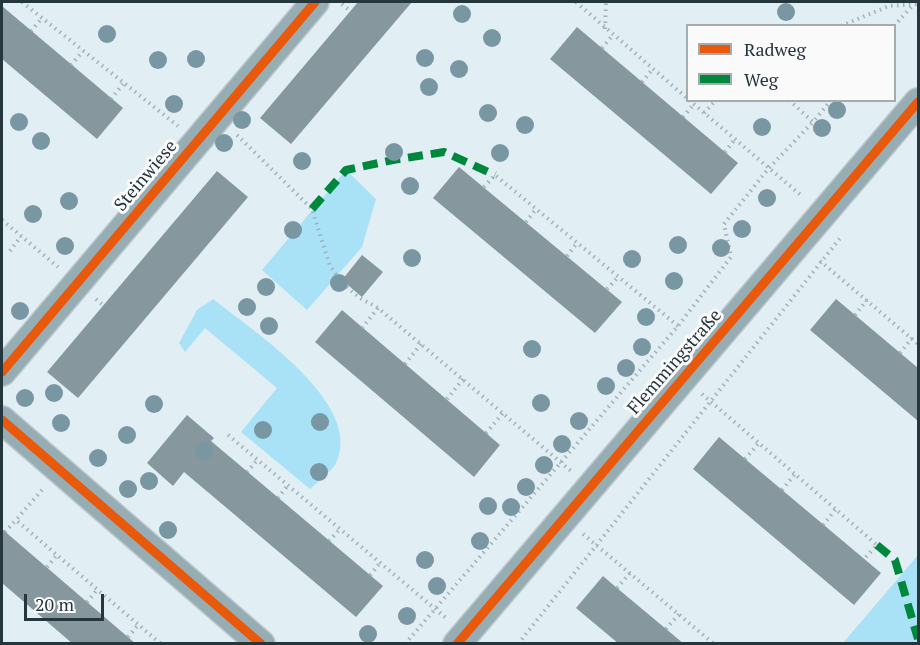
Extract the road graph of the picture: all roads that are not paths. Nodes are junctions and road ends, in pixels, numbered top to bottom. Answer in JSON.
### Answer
{"nodes":[{"id":1,"x":315,"y":2,"type":"edge"},
{"id":2,"x":918,"y":102,"type":"edge"},
{"id":3,"x":2,"y":372,"type":"edge"},
{"id":4,"x":2,"y":420,"type":"edge"},
{"id":5,"x":461,"y":639,"type":"edge"},
{"id":6,"x":261,"y":644,"type":"edge"}],
"edges":[{"from":1,"to":3,"type":"street","name":"Steinwiese"},
{"from":2,"to":5,"type":"street","name":"Flemmingstraße"},
{"from":4,"to":6,"type":"street"}]}
